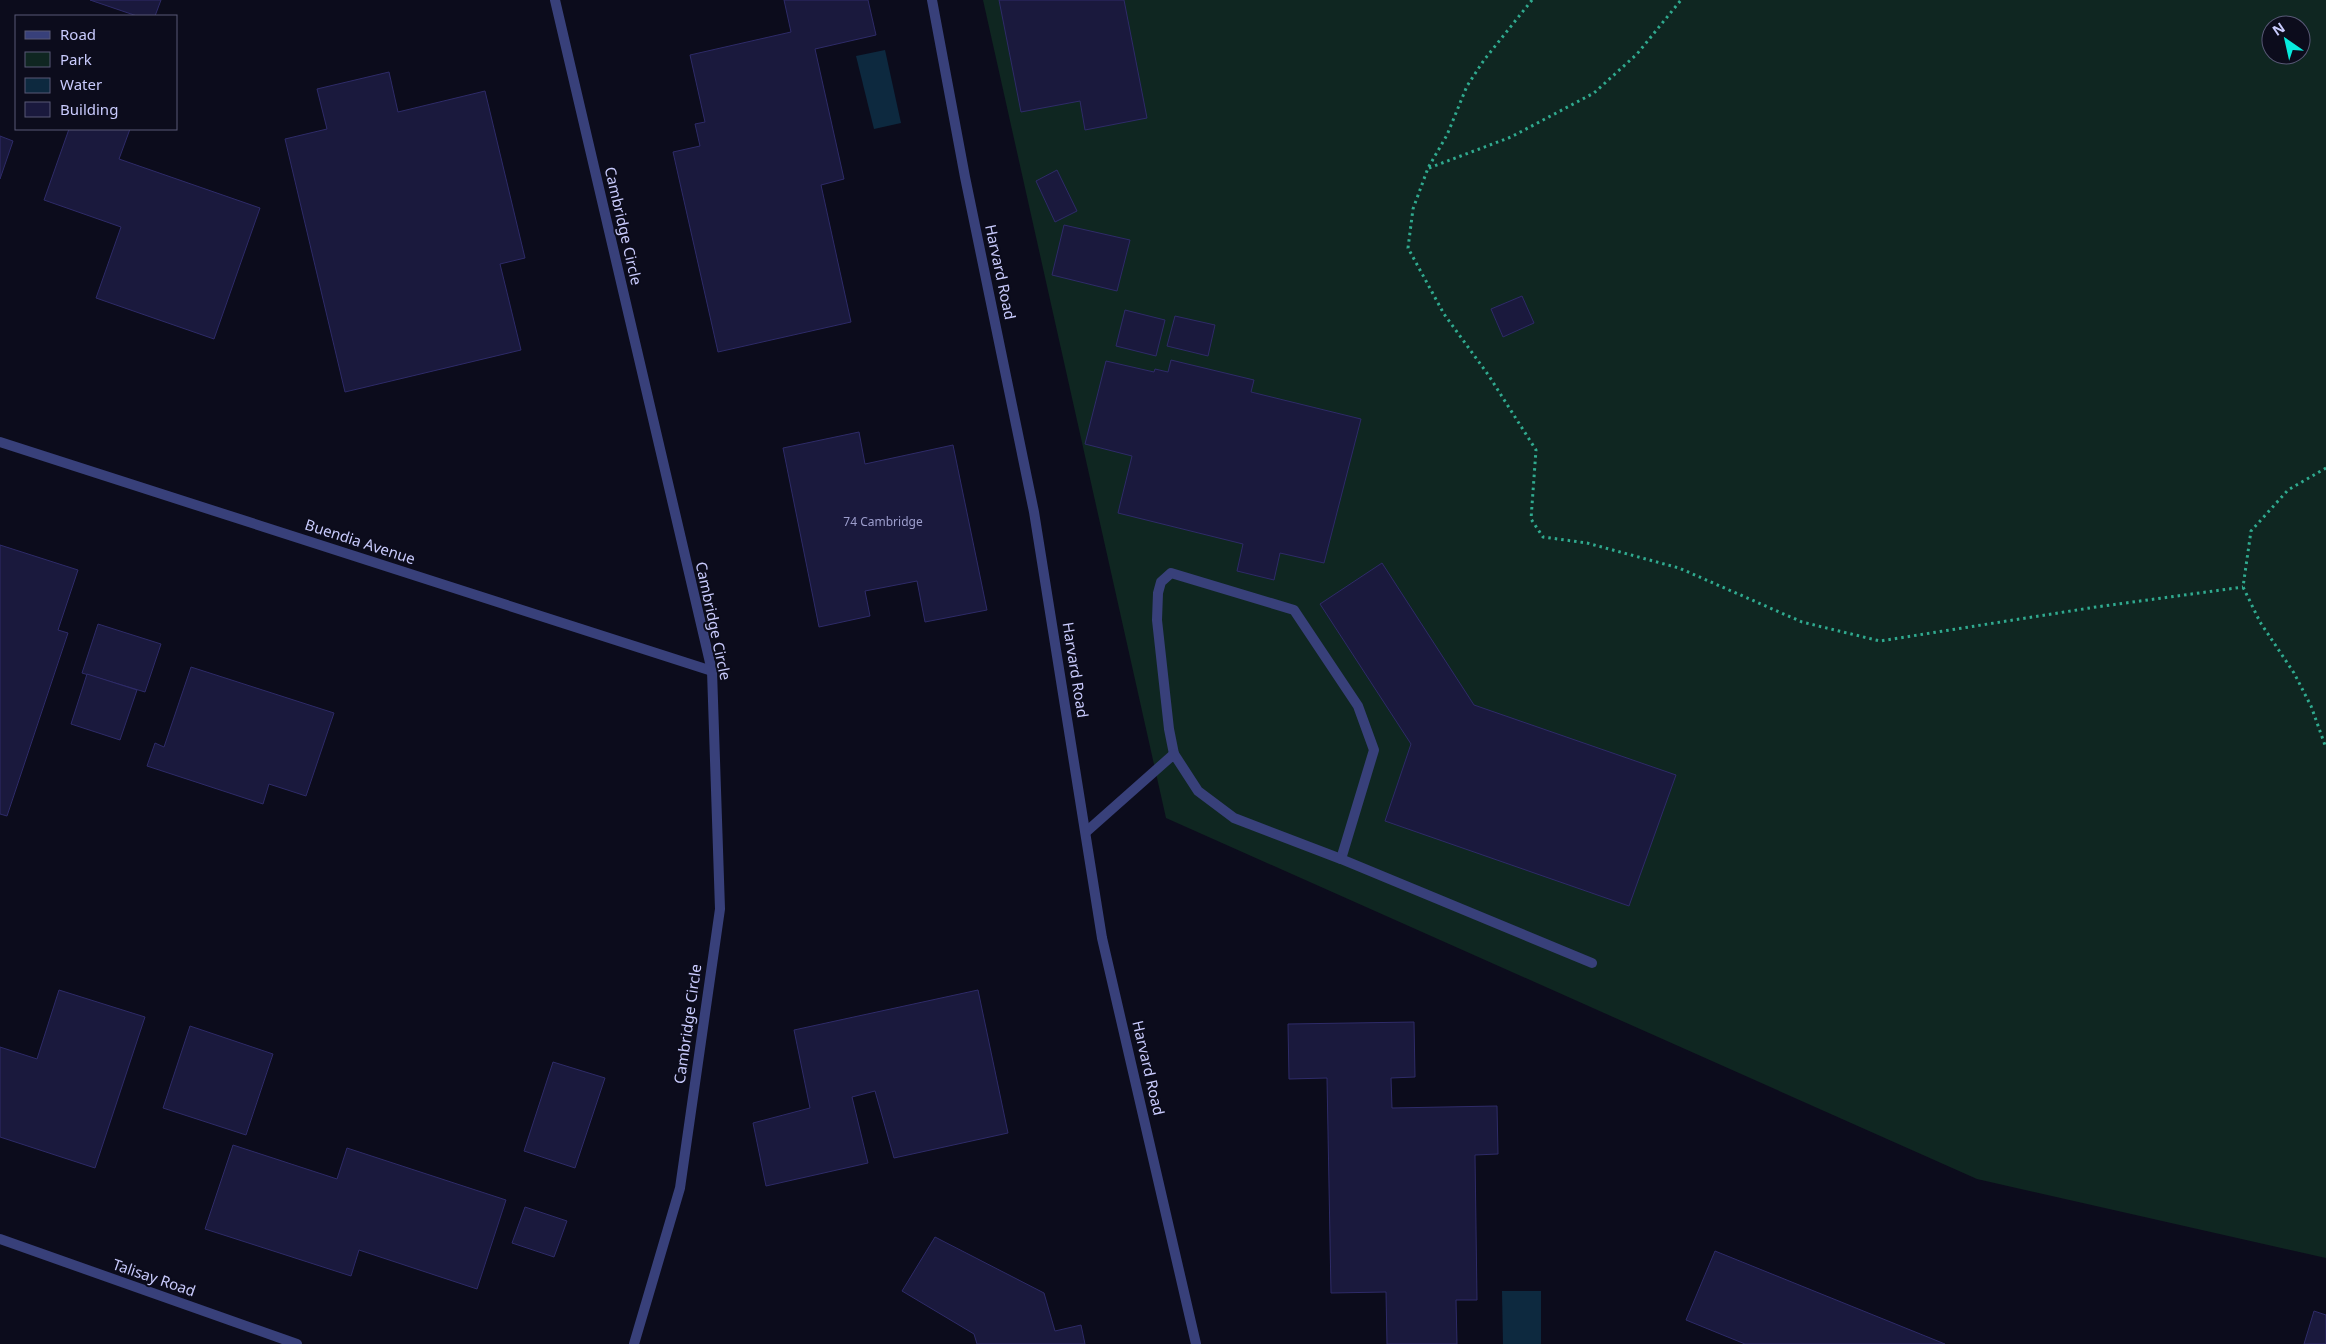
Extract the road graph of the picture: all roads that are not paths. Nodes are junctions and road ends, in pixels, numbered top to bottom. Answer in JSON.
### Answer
{"nodes":[{"id":1,"x":555,"y":0,"type":"edge"},
{"id":2,"x":932,"y":0,"type":"edge"},
{"id":3,"x":0,"y":442,"type":"edge"},
{"id":4,"x":712,"y":671,"type":"junction"},
{"id":5,"x":1174,"y":754,"type":"junction"},
{"id":6,"x":1086,"y":832,"type":"junction"},
{"id":7,"x":1341,"y":859,"type":"junction"},
{"id":8,"x":1592,"y":963,"type":"dead end"},
{"id":9,"x":0,"y":1239,"type":"edge"},
{"id":10,"x":297,"y":1344,"type":"edge"},
{"id":11,"x":634,"y":1344,"type":"edge"},
{"id":12,"x":1196,"y":1344,"type":"edge"}],
"edges":[{"from":1,"to":4,"type":"street","name":"Cambridge Circle"},
{"from":2,"to":6,"type":"street","name":"Harvard Road"},
{"from":3,"to":4,"type":"street","name":"Buendia Avenue"},
{"from":4,"to":11,"type":"street","name":"Cambridge Circle"},
{"from":5,"to":6,"type":"street"},
{"from":5,"to":7,"type":"street"},
{"from":5,"to":7,"type":"street"},
{"from":6,"to":12,"type":"street","name":"Harvard Road"},
{"from":7,"to":8,"type":"street"},
{"from":9,"to":10,"type":"street","name":"Talisay Road"}]}
